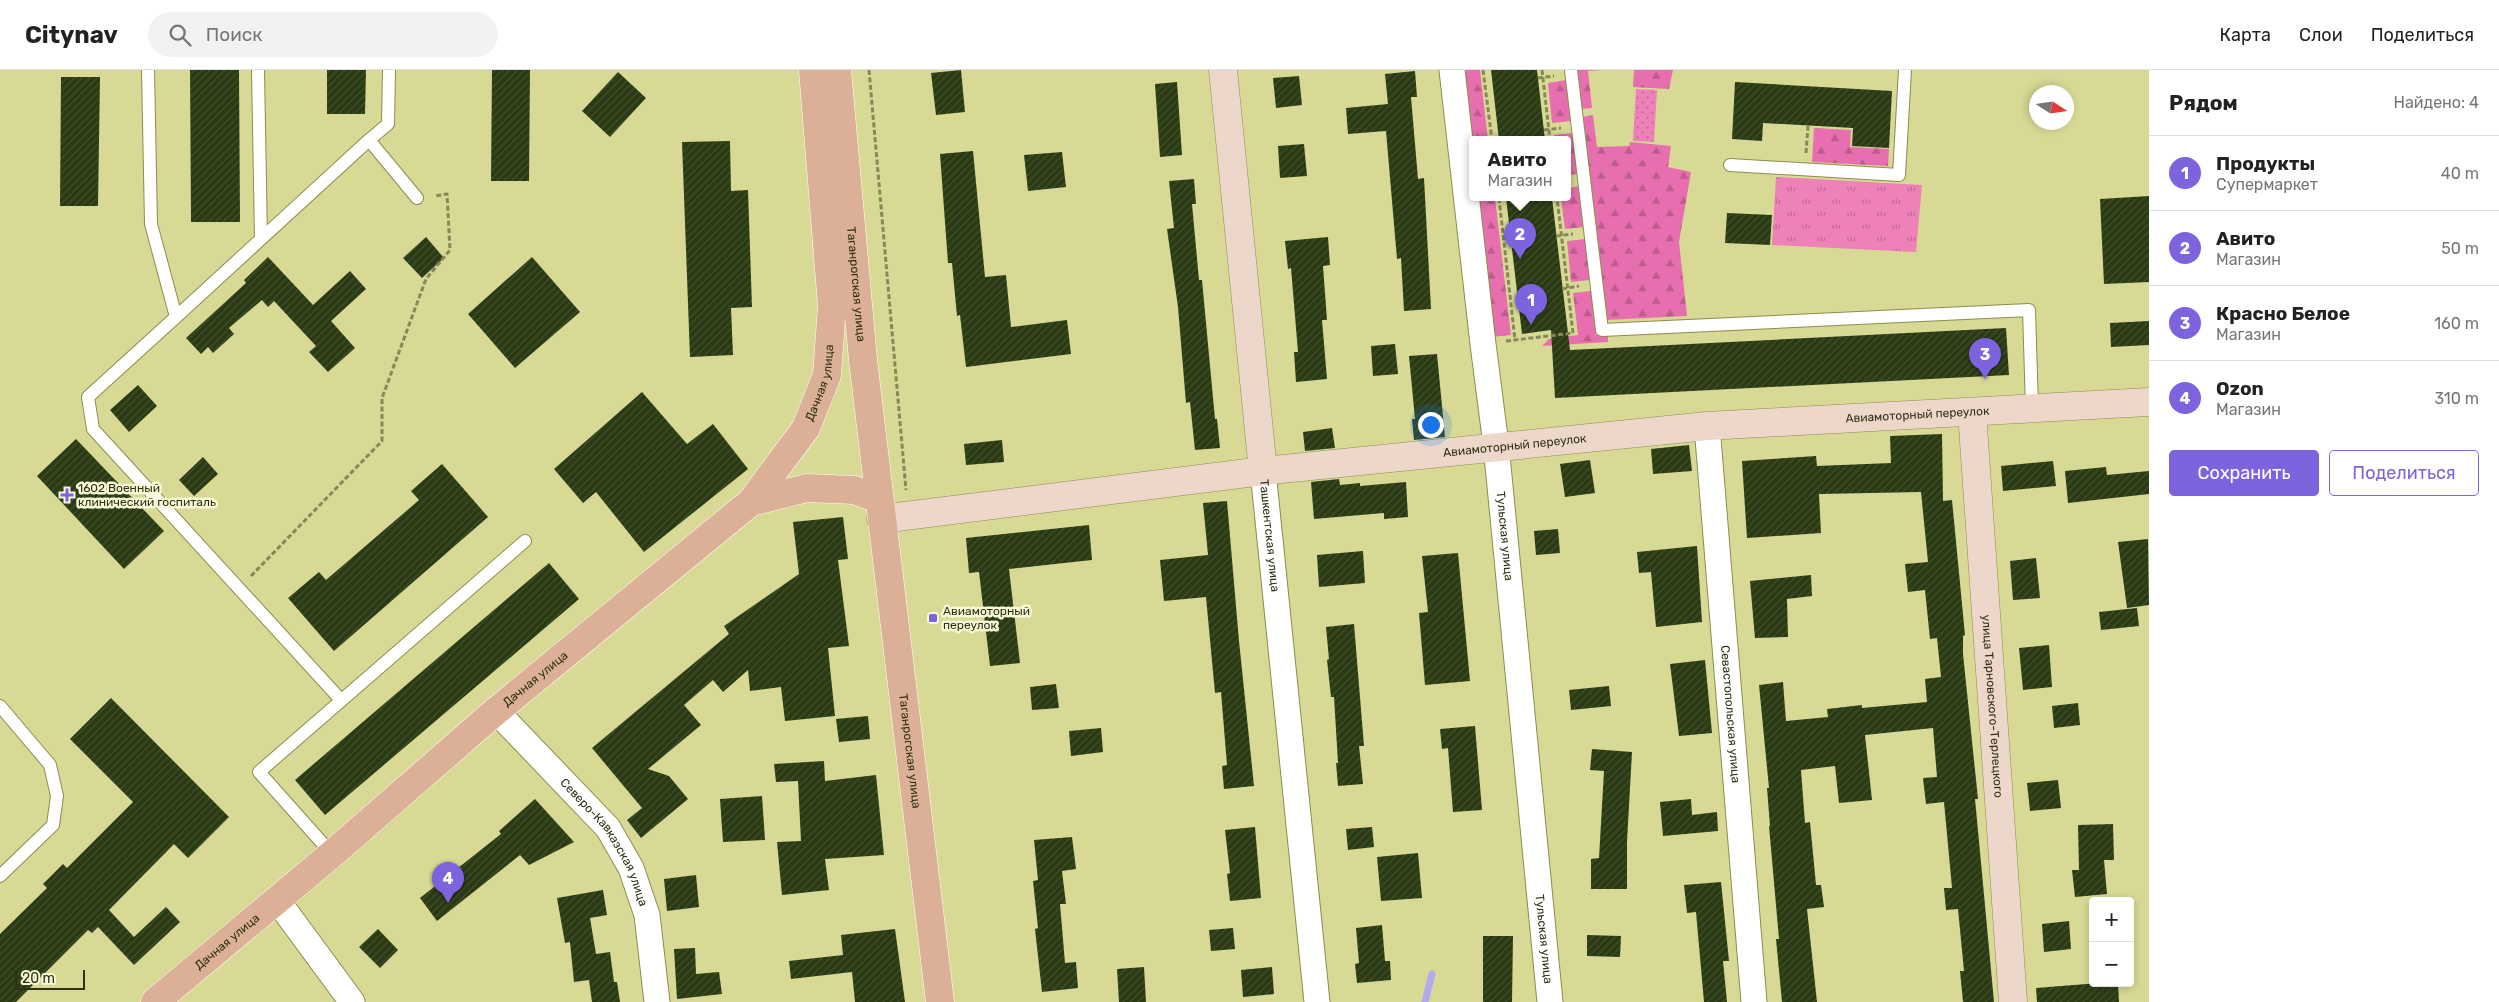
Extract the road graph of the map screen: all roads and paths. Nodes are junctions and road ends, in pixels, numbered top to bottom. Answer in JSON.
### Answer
{"nodes":[{"id":1,"x":148,"y":70,"type":"edge"},
{"id":2,"x":258,"y":70,"type":"edge"},
{"id":3,"x":389,"y":70,"type":"edge"},
{"id":4,"x":813,"y":70,"type":"edge"},
{"id":5,"x":837,"y":70,"type":"edge"},
{"id":6,"x":1223,"y":70,"type":"edge"},
{"id":7,"x":1452,"y":70,"type":"edge"},
{"id":8,"x":1484,"y":70,"type":"edge"},
{"id":9,"x":1542,"y":70,"type":"edge"},
{"id":10,"x":1571,"y":70,"type":"edge"},
{"id":11,"x":1905,"y":70,"type":"edge"},
{"id":12,"x":1808,"y":126,"type":"dead end"},
{"id":13,"x":1492,"y":136,"type":"edge"},
{"id":14,"x":1550,"y":136,"type":"edge"},
{"id":15,"x":370,"y":140,"type":"junction"},
{"id":16,"x":1730,"y":165,"type":"dead end"},
{"id":17,"x":1806,"y":169,"type":"junction"},
{"id":18,"x":417,"y":198,"type":"joint"},
{"id":19,"x":1499,"y":201,"type":"edge"},
{"id":20,"x":1557,"y":201,"type":"edge"},
{"id":21,"x":261,"y":239,"type":"junction"},
{"id":22,"x":832,"y":306,"type":"joint"},
{"id":23,"x":176,"y":317,"type":"junction"},
{"id":24,"x":1516,"y":340,"type":"junction"},
{"id":25,"x":1483,"y":344,"type":"junction"},
{"id":26,"x":2149,"y":402,"type":"edge"},
{"id":27,"x":2032,"y":408,"type":"junction"},
{"id":28,"x":1972,"y":412,"type":"junction"},
{"id":29,"x":1708,"y":426,"type":"junction"},
{"id":30,"x":1496,"y":445,"type":"junction"},
{"id":31,"x":1263,"y":471,"type":"junction"},
{"id":32,"x":751,"y":502,"type":"junction"},
{"id":33,"x":880,"y":509,"type":"junction"},
{"id":34,"x":525,"y":541,"type":"dead end"},
{"id":35,"x":250,"y":576,"type":"dead end"},
{"id":36,"x":341,"y":700,"type":"junction"},
{"id":37,"x":0,"y":706,"type":"edge"},
{"id":38,"x":496,"y":711,"type":"junction"},
{"id":39,"x":332,"y":854,"type":"junction"},
{"id":40,"x":0,"y":876,"type":"edge"},
{"id":41,"x":277,"y":900,"type":"junction"},
{"id":42,"x":155,"y":1002,"type":"edge"},
{"id":43,"x":352,"y":1002,"type":"edge"},
{"id":44,"x":656,"y":1002,"type":"edge"},
{"id":45,"x":940,"y":1002,"type":"edge"},
{"id":46,"x":1317,"y":1002,"type":"edge"},
{"id":47,"x":1550,"y":1002,"type":"edge"},
{"id":48,"x":1754,"y":1002,"type":"edge"},
{"id":49,"x":2013,"y":1002,"type":"edge"}],
"edges":[{"from":1,"to":23,"type":"lane"},
{"from":2,"to":21,"type":"lane"},
{"from":3,"to":15,"type":"lane"},
{"from":4,"to":22,"type":"main road","name":"Таганрогская улица"},
{"from":5,"to":33,"type":"main road","name":"Таганрогская улица"},
{"from":6,"to":31,"type":"street","name":"Ташкентская улица"},
{"from":7,"to":25,"type":"street","name":"Тульская улица"},
{"from":8,"to":13,"type":"path"},
{"from":9,"to":14,"type":"path"},
{"from":10,"to":27,"type":"lane"},
{"from":11,"to":17,"type":"lane"},
{"from":12,"to":17,"type":"path"},
{"from":15,"to":18,"type":"lane"},
{"from":15,"to":21,"type":"lane"},
{"from":16,"to":17,"type":"lane"},
{"from":18,"to":35,"type":"path"},
{"from":19,"to":24,"type":"path"},
{"from":20,"to":24,"type":"path"},
{"from":21,"to":23,"type":"lane"},
{"from":22,"to":32,"type":"main road","name":"Дачная улица"},
{"from":23,"to":36,"type":"lane"},
{"from":24,"to":25,"type":"path"},
{"from":25,"to":30,"type":"street","name":"Тульская улица"},
{"from":26,"to":27,"type":"street","name":"Авиамоторный переулок"},
{"from":27,"to":28,"type":"street","name":"Авиамоторный переулок"},
{"from":28,"to":29,"type":"street","name":"Авиамоторный переулок"},
{"from":28,"to":49,"type":"street","name":"улица Тарновского-Терлецкого"},
{"from":29,"to":30,"type":"street","name":"Авиамоторный переулок"},
{"from":29,"to":48,"type":"street","name":"Севастопольская улица"},
{"from":30,"to":31,"type":"street","name":"Авиамоторный переулок"},
{"from":30,"to":47,"type":"street","name":"Тульская улица"},
{"from":31,"to":33,"type":"street","name":"Авиамоторный переулок"},
{"from":31,"to":46,"type":"street","name":"Ташкентская улица"},
{"from":32,"to":33,"type":"main road"},
{"from":32,"to":38,"type":"main road","name":"Дачная улица"},
{"from":33,"to":45,"type":"main road","name":"Таганрогская улица"},
{"from":34,"to":36,"type":"lane"},
{"from":36,"to":39,"type":"lane"},
{"from":37,"to":40,"type":"lane"},
{"from":38,"to":39,"type":"main road","name":"Дачная улица"},
{"from":38,"to":44,"type":"street","name":"Северо-Кавказская улица"},
{"from":39,"to":41,"type":"main road","name":"Дачная улица"},
{"from":41,"to":42,"type":"main road","name":"Дачная улица"},
{"from":41,"to":43,"type":"street"}]}
